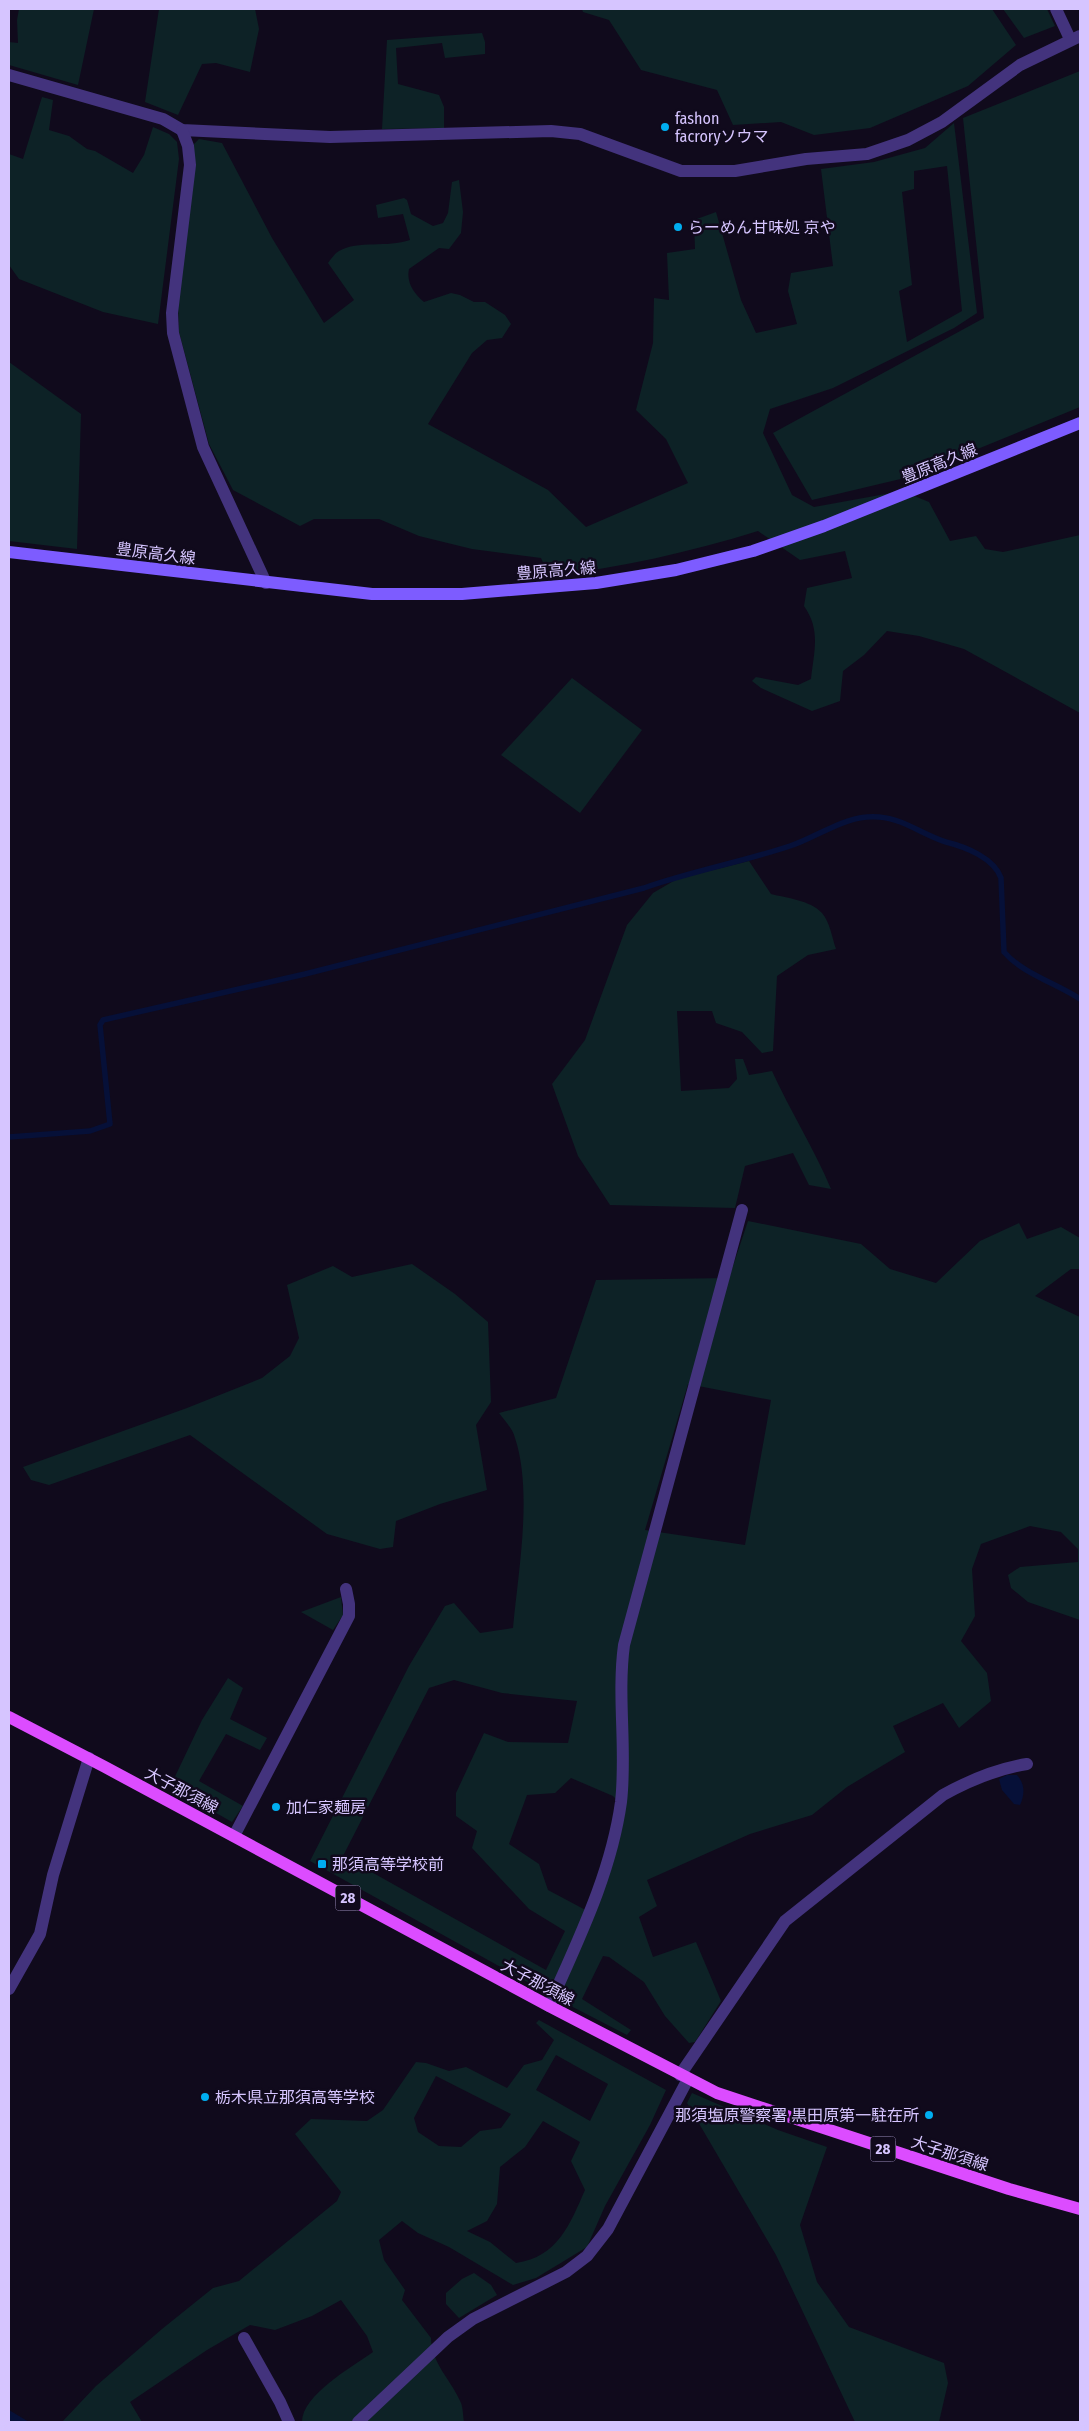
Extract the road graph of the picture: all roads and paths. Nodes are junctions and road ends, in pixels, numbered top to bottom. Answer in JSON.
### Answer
{"nodes":[{"id":1,"x":1056,"y":9,"type":"edge"},
{"id":2,"x":1075,"y":38,"type":"edge"},
{"id":3,"x":9,"y":75,"type":"edge"},
{"id":4,"x":182,"y":130,"type":"junction"},
{"id":5,"x":1080,"y":423,"type":"edge"},
{"id":6,"x":9,"y":552,"type":"edge"},
{"id":7,"x":266,"y":583,"type":"junction"},
{"id":8,"x":742,"y":1210,"type":"dead end"},
{"id":9,"x":346,"y":1589,"type":"dead end"},
{"id":10,"x":9,"y":1717,"type":"edge"},
{"id":11,"x":89,"y":1758,"type":"junction"},
{"id":12,"x":1027,"y":1764,"type":"dead end"},
{"id":13,"x":234,"y":1836,"type":"junction"},
{"id":14,"x":9,"y":1989,"type":"edge"},
{"id":15,"x":549,"y":2006,"type":"junction"},
{"id":16,"x":684,"y":2077,"type":"junction"},
{"id":17,"x":1080,"y":2209,"type":"edge"},
{"id":18,"x":244,"y":2338,"type":"dead end"},
{"id":19,"x":290,"y":2422,"type":"edge"},
{"id":20,"x":358,"y":2422,"type":"edge"}],
"edges":[{"from":1,"to":2,"type":"street"},
{"from":2,"to":4,"type":"street"},
{"from":3,"to":4,"type":"street"},
{"from":4,"to":7,"type":"street"},
{"from":5,"to":7,"type":"main road","name":"豊原高久線"},
{"from":6,"to":7,"type":"main road","name":"豊原高久線"},
{"from":8,"to":15,"type":"street"},
{"from":9,"to":13,"type":"street"},
{"from":10,"to":11,"type":"main road","name":"大子那須線","number":"28"},
{"from":11,"to":13,"type":"main road","name":"大子那須線","number":"28"},
{"from":11,"to":14,"type":"street"},
{"from":12,"to":16,"type":"street"},
{"from":13,"to":15,"type":"main road","name":"大子那須線","number":"28"},
{"from":15,"to":16,"type":"main road","name":"大子那須線","number":"28"},
{"from":16,"to":17,"type":"main road","name":"大子那須線","number":"28"},
{"from":16,"to":20,"type":"street"},
{"from":18,"to":19,"type":"street"}]}
